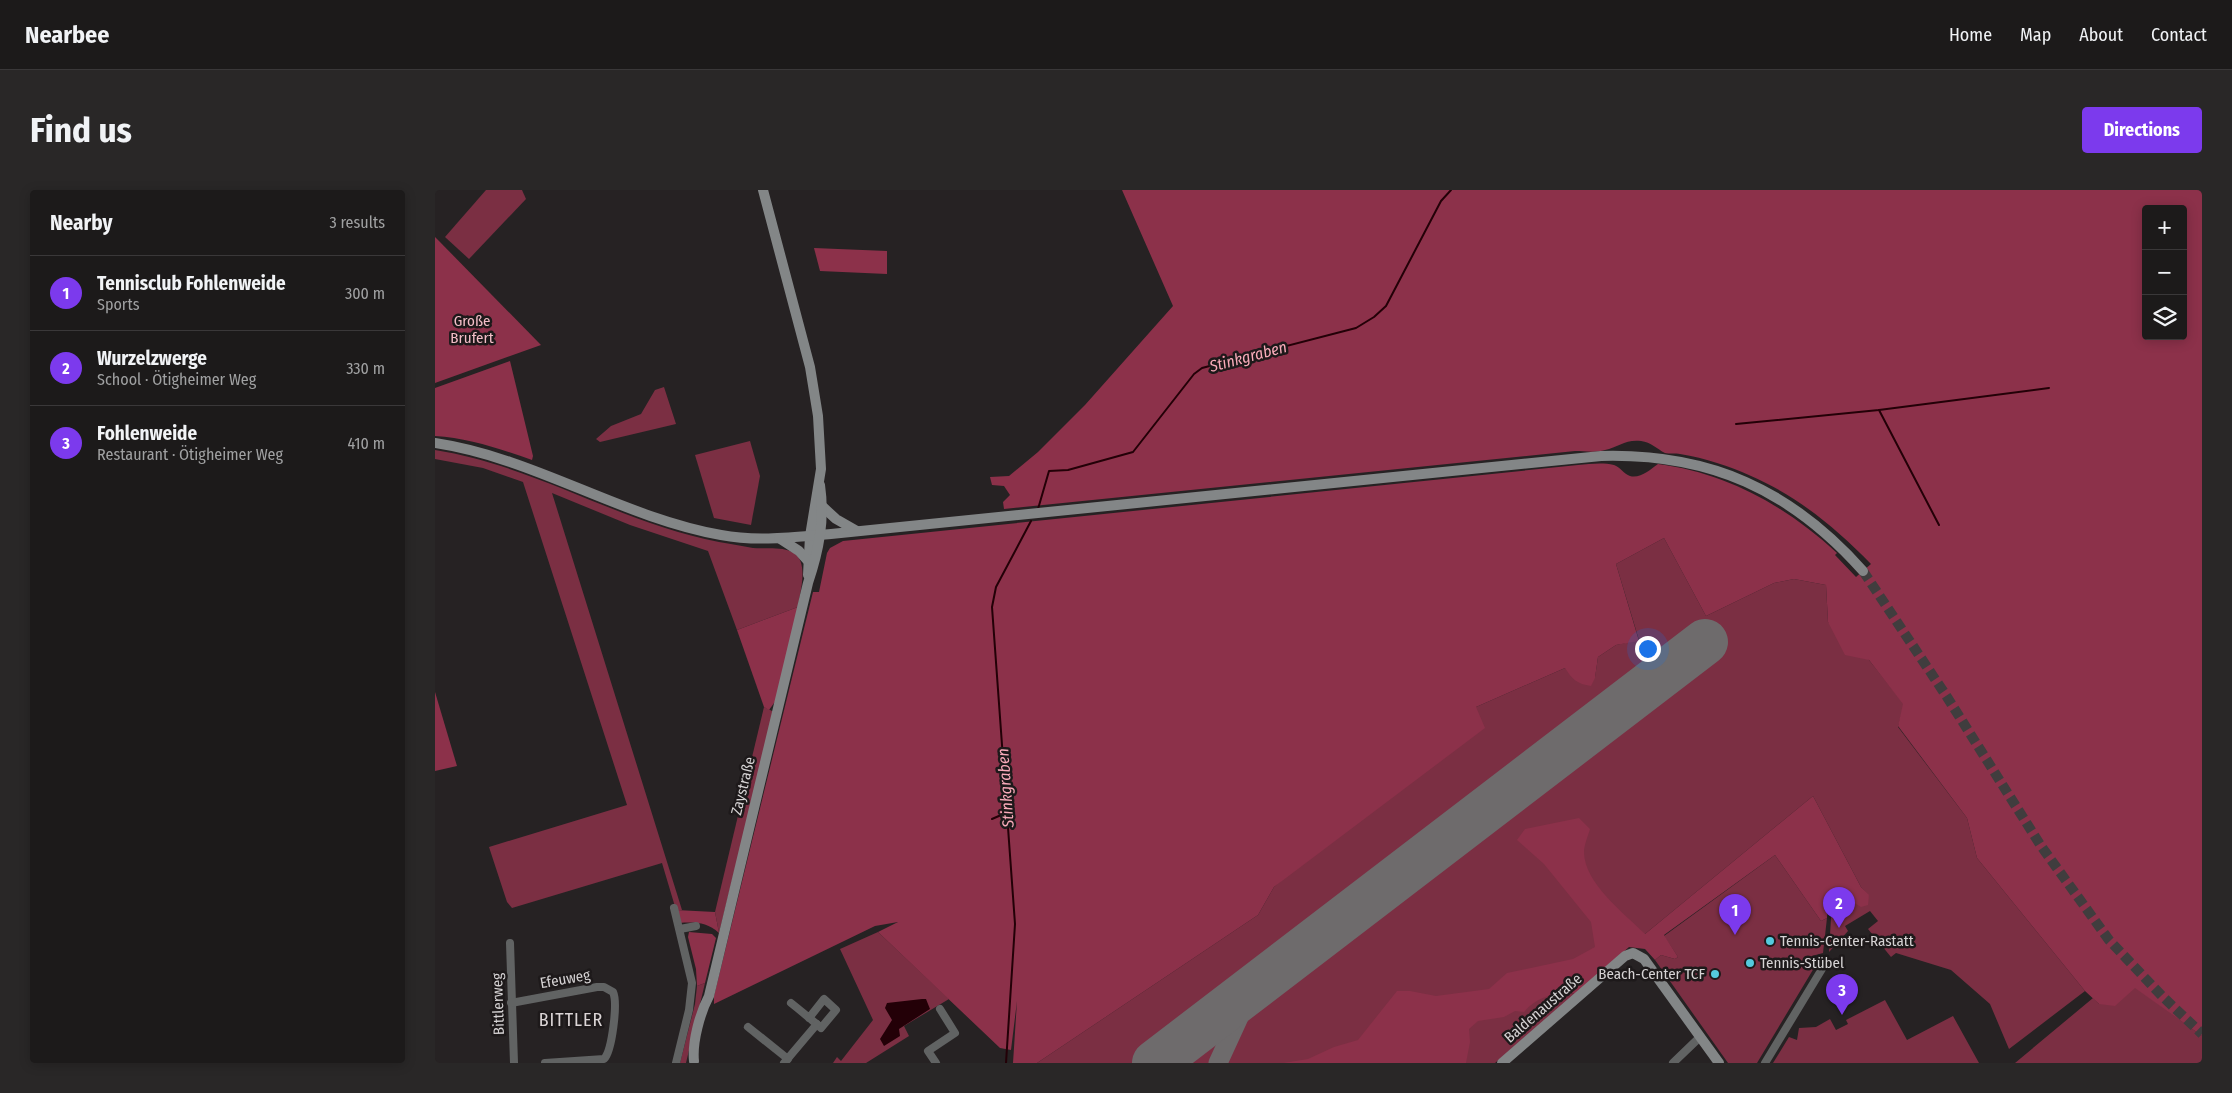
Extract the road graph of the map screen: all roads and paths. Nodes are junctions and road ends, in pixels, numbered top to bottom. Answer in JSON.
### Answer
{"nodes":[{"id":1,"x":763,"y":190,"type":"edge"},
{"id":2,"x":435,"y":443,"type":"edge"},
{"id":3,"x":820,"y":485,"type":"junction"},
{"id":4,"x":823,"y":507,"type":"junction"},
{"id":5,"x":857,"y":531,"type":"junction"},
{"id":6,"x":821,"y":535,"type":"junction"},
{"id":7,"x":810,"y":536,"type":"junction"},
{"id":8,"x":779,"y":538,"type":"junction"},
{"id":9,"x":807,"y":560,"type":"junction"},
{"id":10,"x":1863,"y":571,"type":"tunnel mouth"},
{"id":11,"x":808,"y":583,"type":"junction"},
{"id":12,"x":674,"y":908,"type":"dead end"},
{"id":13,"x":696,"y":926,"type":"dead end"},
{"id":14,"x":680,"y":929,"type":"junction"},
{"id":15,"x":510,"y":943,"type":"dead end"},
{"id":16,"x":1825,"y":964,"type":"dead end"},
{"id":17,"x":511,"y":1003,"type":"junction"},
{"id":18,"x":791,"y":1003,"type":"dead end"},
{"id":19,"x":939,"y":1009,"type":"dead end"},
{"id":20,"x":809,"y":1018,"type":"junction"},
{"id":21,"x":817,"y":1024,"type":"junction"},
{"id":22,"x":748,"y":1027,"type":"dead end"},
{"id":23,"x":1700,"y":1037,"type":"junction"},
{"id":24,"x":786,"y":1061,"type":"edge"},
{"id":25,"x":694,"y":1062,"type":"edge"},
{"id":26,"x":932,"y":1062,"type":"edge"},
{"id":27,"x":514,"y":1063,"type":"edge"},
{"id":28,"x":545,"y":1063,"type":"edge"},
{"id":29,"x":676,"y":1063,"type":"edge"},
{"id":30,"x":1502,"y":1063,"type":"edge"},
{"id":31,"x":1673,"y":1063,"type":"edge"},
{"id":32,"x":1719,"y":1063,"type":"edge"},
{"id":33,"x":1765,"y":1063,"type":"edge"}],
"edges":[{"from":1,"to":3,"type":"main road"},
{"from":2,"to":8,"type":"main road"},
{"from":3,"to":4,"type":"main road","name":"Zaystraße"},
{"from":3,"to":7,"type":"main road","name":"Zaystraße"},
{"from":4,"to":5,"type":"main road"},
{"from":4,"to":6,"type":"main road","name":"Zaystraße"},
{"from":5,"to":6,"type":"main road"},
{"from":5,"to":10,"type":"main road"},
{"from":6,"to":7,"type":"main road"},
{"from":6,"to":11,"type":"main road","name":"Zaystraße"},
{"from":7,"to":8,"type":"main road"},
{"from":7,"to":9,"type":"main road","name":"Zaystraße"},
{"from":8,"to":9,"type":"main road"},
{"from":9,"to":11,"type":"main road","name":"Zaystraße"},
{"from":11,"to":25,"type":"main road","name":"Zaystraße"},
{"from":12,"to":14,"type":"street"},
{"from":13,"to":14,"type":"street"},
{"from":14,"to":29,"type":"street"},
{"from":15,"to":17,"type":"street","name":"Bittlerweg"},
{"from":16,"to":33,"type":"street"},
{"from":17,"to":27,"type":"street","name":"Bittlerweg"},
{"from":17,"to":28,"type":"street","name":"Efeuweg"},
{"from":18,"to":20,"type":"street"},
{"from":19,"to":26,"type":"street"},
{"from":20,"to":21,"type":"street"},
{"from":20,"to":21,"type":"street"},
{"from":21,"to":24,"type":"street"},
{"from":22,"to":24,"type":"street"},
{"from":23,"to":30,"type":"main road","name":"Baldenaustraße"},
{"from":23,"to":31,"type":"street"},
{"from":23,"to":32,"type":"main road"}]}
